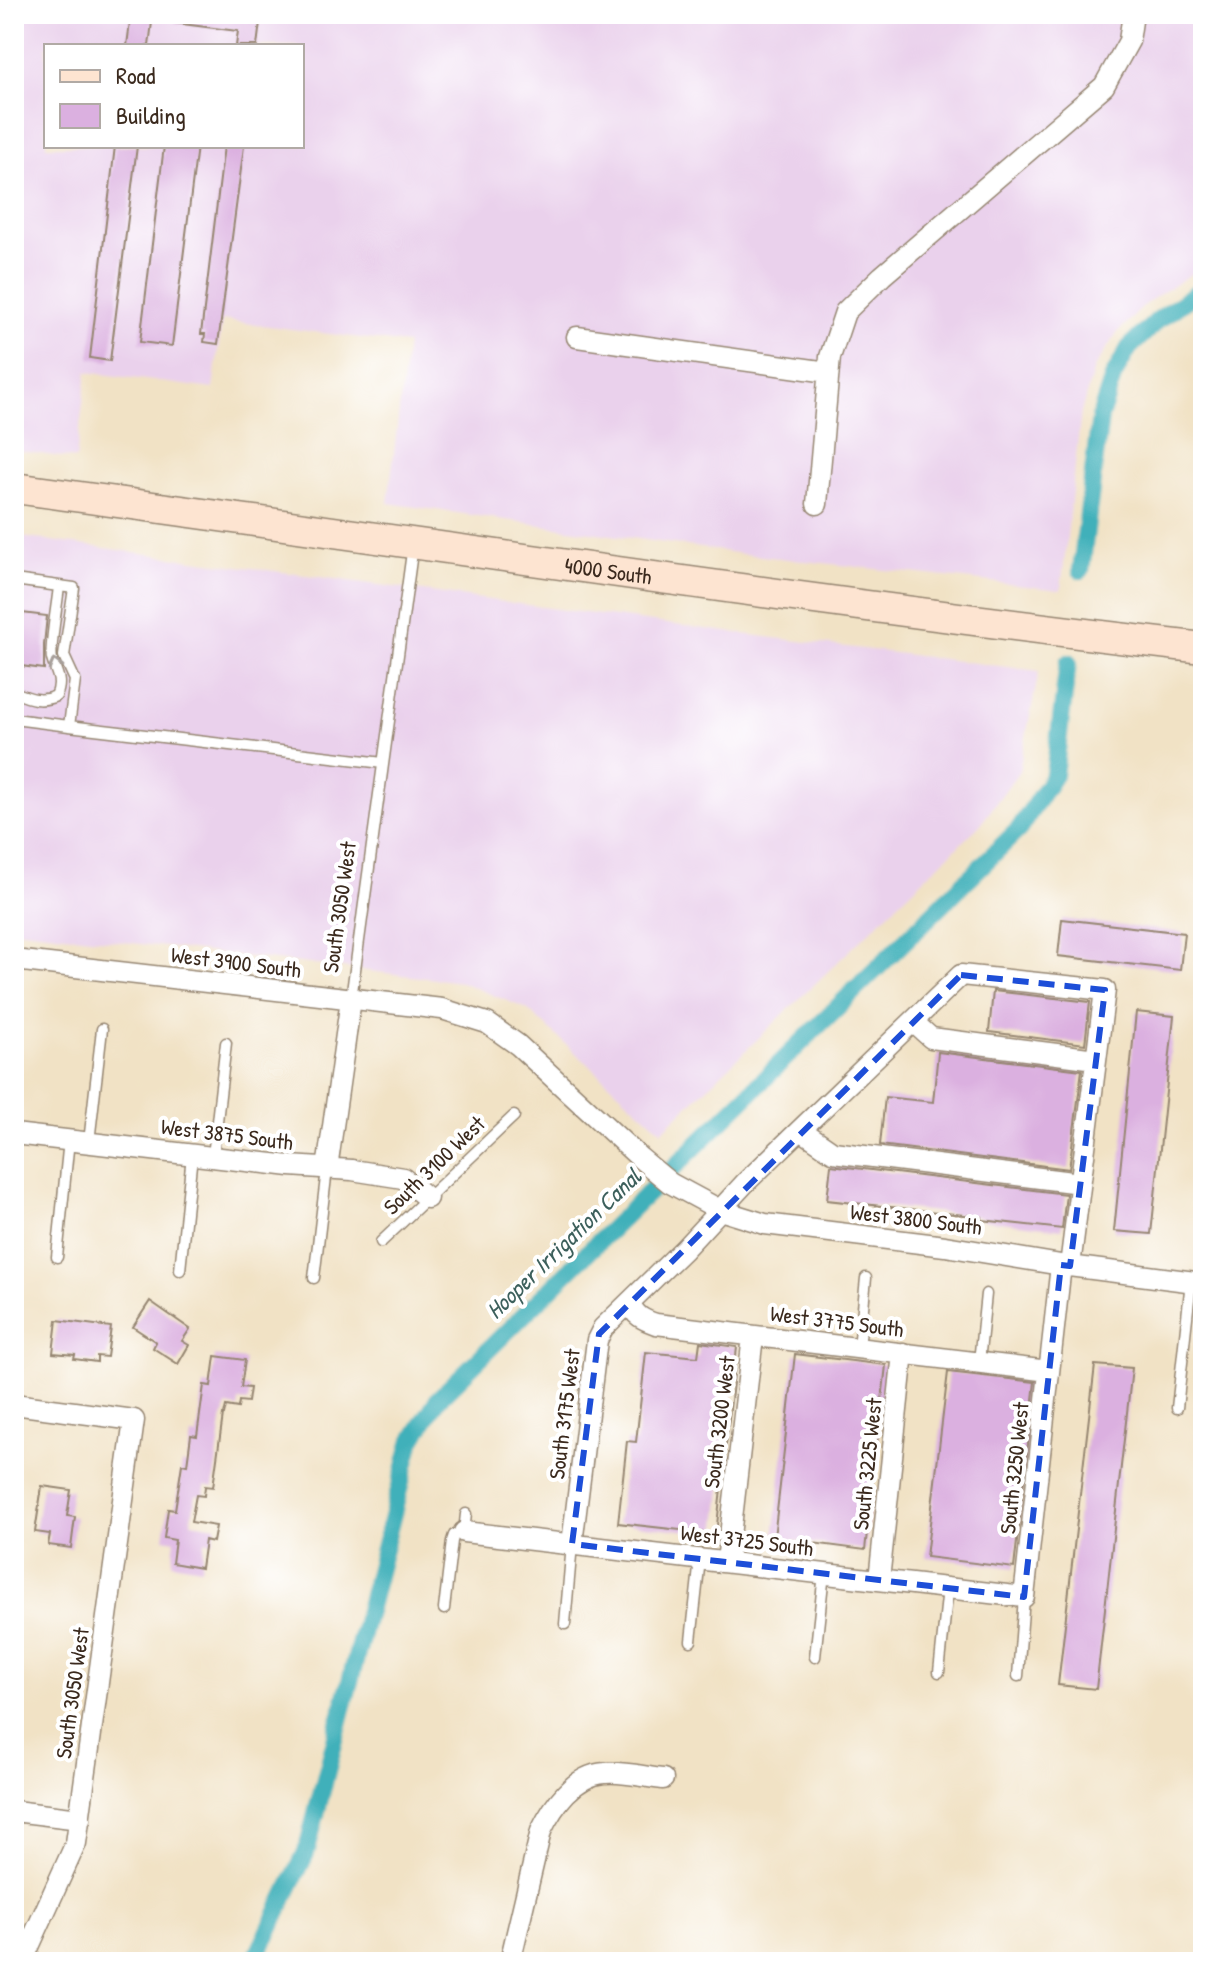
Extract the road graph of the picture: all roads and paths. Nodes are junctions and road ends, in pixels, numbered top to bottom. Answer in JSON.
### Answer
{"nodes":[{"id":1,"x":1133,"y":14,"type":"edge"},
{"id":2,"x":577,"y":337,"type":"dead end"},
{"id":3,"x":828,"y":372,"type":"junction"},
{"id":4,"x":14,"y":488,"type":"edge"},
{"id":5,"x":817,"y":504,"type":"dead end"},
{"id":6,"x":413,"y":543,"type":"junction"},
{"id":7,"x":14,"y":580,"type":"edge"},
{"id":8,"x":59,"y":586,"type":"junction"},
{"id":9,"x":1203,"y":648,"type":"edge"},
{"id":10,"x":14,"y":692,"type":"edge"},
{"id":11,"x":14,"y":719,"type":"edge"},
{"id":12,"x":69,"y":726,"type":"junction"},
{"id":13,"x":383,"y":763,"type":"junction"},
{"id":14,"x":14,"y":960,"type":"edge"},
{"id":15,"x":351,"y":999,"type":"junction"},
{"id":16,"x":913,"y":1022,"type":"junction"},
{"id":17,"x":102,"y":1029,"type":"dead end"},
{"id":18,"x":226,"y":1043,"type":"dead end"},
{"id":19,"x":1096,"y":1059,"type":"junction"},
{"id":20,"x":514,"y":1116,"type":"dead end"},
{"id":21,"x":801,"y":1130,"type":"junction"},
{"id":22,"x":14,"y":1134,"type":"edge"},
{"id":23,"x":79,"y":1141,"type":"junction"},
{"id":24,"x":192,"y":1155,"type":"junction"},
{"id":25,"x":213,"y":1156,"type":"junction"},
{"id":26,"x":640,"y":1158,"type":"joint"},
{"id":27,"x":327,"y":1169,"type":"junction"},
{"id":28,"x":1080,"y":1183,"type":"junction"},
{"id":29,"x":427,"y":1198,"type":"junction"},
{"id":30,"x":712,"y":1206,"type":"junction"},
{"id":31,"x":381,"y":1242,"type":"dead end"},
{"id":32,"x":57,"y":1257,"type":"dead end"},
{"id":33,"x":1065,"y":1265,"type":"junction"},
{"id":34,"x":180,"y":1270,"type":"dead end"},
{"id":35,"x":314,"y":1278,"type":"dead end"},
{"id":36,"x":866,"y":1278,"type":"dead end"},
{"id":37,"x":1197,"y":1282,"type":"edge"},
{"id":38,"x":986,"y":1294,"type":"dead end"},
{"id":39,"x":630,"y":1302,"type":"junction"},
{"id":40,"x":753,"y":1336,"type":"junction"},
{"id":41,"x":859,"y":1348,"type":"junction"},
{"id":42,"x":903,"y":1353,"type":"junction"},
{"id":43,"x":979,"y":1362,"type":"junction"},
{"id":44,"x":1049,"y":1371,"type":"junction"},
{"id":45,"x":14,"y":1404,"type":"edge"},
{"id":46,"x":1177,"y":1408,"type":"dead end"},
{"id":47,"x":465,"y":1523,"type":"joint"},
{"id":48,"x":572,"y":1544,"type":"junction"},
{"id":49,"x":700,"y":1559,"type":"junction"},
{"id":50,"x":727,"y":1562,"type":"junction"},
{"id":51,"x":824,"y":1573,"type":"junction"},
{"id":52,"x":879,"y":1580,"type":"junction"},
{"id":53,"x":948,"y":1588,"type":"junction"},
{"id":54,"x":1024,"y":1597,"type":"junction"},
{"id":55,"x":444,"y":1609,"type":"dead end"},
{"id":56,"x":565,"y":1624,"type":"dead end"},
{"id":57,"x":691,"y":1641,"type":"dead end"},
{"id":58,"x":815,"y":1657,"type":"dead end"},
{"id":59,"x":939,"y":1672,"type":"dead end"},
{"id":60,"x":1018,"y":1676,"type":"dead end"},
{"id":61,"x":663,"y":1779,"type":"dead end"},
{"id":62,"x":14,"y":1811,"type":"edge"},
{"id":63,"x":80,"y":1819,"type":"junction"},
{"id":64,"x":22,"y":1962,"type":"edge"},
{"id":65,"x":510,"y":1962,"type":"edge"}],
"edges":[{"from":1,"to":3,"type":"street"},
{"from":2,"to":3,"type":"street"},
{"from":3,"to":5,"type":"street"},
{"from":4,"to":6,"type":"main road","name":"4000 South"},
{"from":6,"to":9,"type":"main road","name":"4000 South"},
{"from":6,"to":13,"type":"lane","name":"South 3050 West"},
{"from":7,"to":8,"type":"lane"},
{"from":10,"to":8,"type":"lane","one_way":true},
{"from":8,"to":12,"type":"lane"},
{"from":11,"to":12,"type":"lane"},
{"from":12,"to":13,"type":"lane"},
{"from":13,"to":15,"type":"lane","name":"South 3050 West"},
{"from":14,"to":15,"type":"street","name":"West 3900 South"},
{"from":15,"to":26,"type":"street","name":"West 3900 South"},
{"from":15,"to":27,"type":"street","name":"South 3050 West"},
{"from":16,"to":19,"type":"street"},
{"from":16,"to":19,"type":"street","name":"South 3250 West"},
{"from":16,"to":21,"type":"street","name":"South 3175 West"},
{"from":17,"to":23,"type":"lane"},
{"from":18,"to":25,"type":"lane"},
{"from":19,"to":28,"type":"street","name":"South 3250 West"},
{"from":20,"to":29,"type":"lane","name":"South 3100 West"},
{"from":21,"to":28,"type":"street"},
{"from":21,"to":30,"type":"street","name":"South 3175 West"},
{"from":22,"to":23,"type":"street","name":"West 3875 South"},
{"from":23,"to":24,"type":"street","name":"West 3875 South"},
{"from":23,"to":32,"type":"lane"},
{"from":24,"to":25,"type":"street","name":"West 3875 South"},
{"from":24,"to":34,"type":"lane"},
{"from":25,"to":27,"type":"street","name":"West 3875 South"},
{"from":26,"to":30,"type":"street","name":"West 3800 South"},
{"from":27,"to":29,"type":"street","name":"West 3875 South"},
{"from":27,"to":35,"type":"lane","name":"South 3050 West"},
{"from":28,"to":33,"type":"street","name":"South 3250 West"},
{"from":29,"to":31,"type":"lane","name":"South 3100 West"},
{"from":30,"to":33,"type":"street","name":"West 3800 South"},
{"from":30,"to":39,"type":"street","name":"South 3175 West"},
{"from":33,"to":37,"type":"street","name":"West 3800 South"},
{"from":33,"to":44,"type":"street","name":"South 3250 West"},
{"from":36,"to":41,"type":"lane"},
{"from":37,"to":46,"type":"lane"},
{"from":38,"to":43,"type":"lane"},
{"from":39,"to":40,"type":"street","name":"West 3775 South"},
{"from":39,"to":48,"type":"street","name":"South 3175 West"},
{"from":40,"to":41,"type":"street","name":"West 3775 South"},
{"from":40,"to":50,"type":"street","name":"South 3200 West"},
{"from":41,"to":42,"type":"street","name":"West 3775 South"},
{"from":42,"to":43,"type":"street","name":"West 3775 South"},
{"from":42,"to":52,"type":"street","name":"South 3225 West"},
{"from":43,"to":44,"type":"street","name":"West 3775 South"},
{"from":44,"to":54,"type":"street","name":"South 3250 West"},
{"from":45,"to":63,"type":"street","name":"South 3050 West"},
{"from":47,"to":48,"type":"street","name":"West 3725 South"},
{"from":47,"to":55,"type":"lane"},
{"from":48,"to":49,"type":"street","name":"West 3725 South"},
{"from":48,"to":56,"type":"lane","name":"South 3175 West"},
{"from":49,"to":50,"type":"street","name":"West 3725 South"},
{"from":49,"to":57,"type":"lane"},
{"from":50,"to":51,"type":"street","name":"West 3725 South"},
{"from":51,"to":52,"type":"street","name":"West 3725 South"},
{"from":51,"to":58,"type":"lane"},
{"from":52,"to":53,"type":"street","name":"West 3725 South"},
{"from":53,"to":54,"type":"street","name":"West 3725 South"},
{"from":53,"to":59,"type":"lane"},
{"from":54,"to":60,"type":"lane","name":"South 3250 West"},
{"from":61,"to":65,"type":"street"},
{"from":62,"to":63,"type":"street"},
{"from":63,"to":64,"type":"street","name":"South 3050 West"}]}
